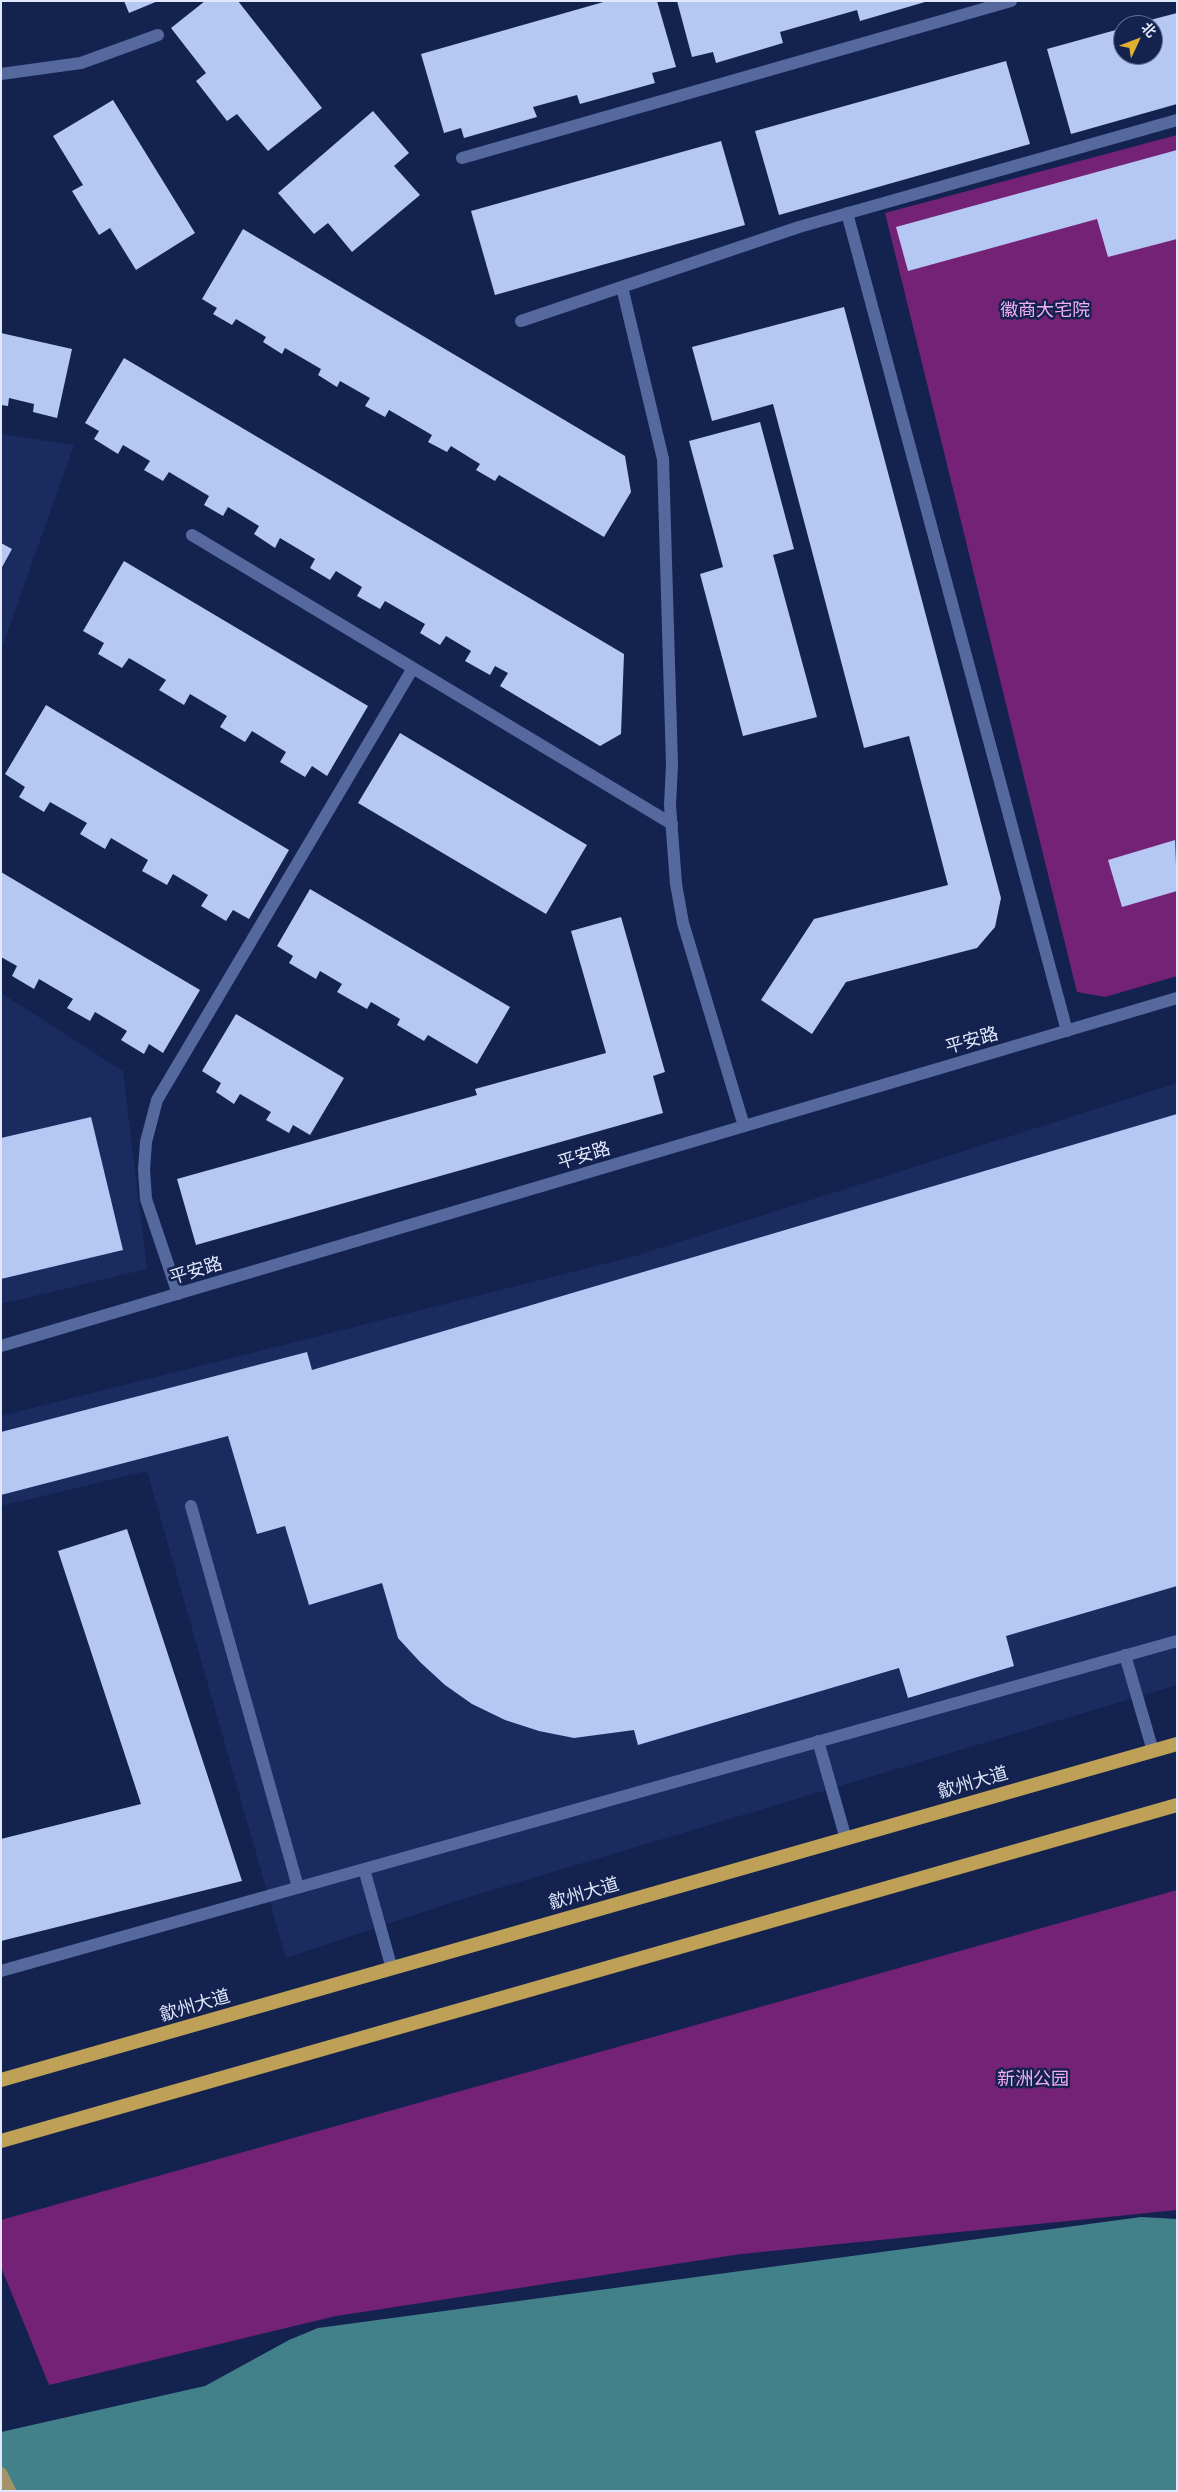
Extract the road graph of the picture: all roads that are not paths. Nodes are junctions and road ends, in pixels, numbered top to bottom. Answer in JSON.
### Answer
{"nodes":[{"id":1,"x":1011,"y":1,"type":"edge"},
{"id":2,"x":158,"y":35,"type":"dead end"},
{"id":3,"x":1,"y":74,"type":"edge"},
{"id":4,"x":1177,"y":120,"type":"edge"},
{"id":5,"x":462,"y":158,"type":"dead end"},
{"id":6,"x":848,"y":213,"type":"junction"},
{"id":7,"x":622,"y":287,"type":"junction"},
{"id":8,"x":521,"y":321,"type":"dead end"},
{"id":9,"x":192,"y":535,"type":"dead end"},
{"id":10,"x":413,"y":668,"type":"junction"},
{"id":11,"x":672,"y":824,"type":"junction"},
{"id":12,"x":1177,"y":998,"type":"edge"},
{"id":13,"x":1067,"y":1031,"type":"junction"},
{"id":14,"x":744,"y":1126,"type":"junction"},
{"id":15,"x":178,"y":1294,"type":"junction"},
{"id":16,"x":1,"y":1346,"type":"edge"},
{"id":17,"x":191,"y":1506,"type":"dead end"},
{"id":18,"x":1177,"y":1641,"type":"edge"},
{"id":19,"x":1125,"y":1655,"type":"junction"},
{"id":20,"x":818,"y":1741,"type":"junction"},
{"id":21,"x":1177,"y":1744,"type":"edge"},
{"id":22,"x":1153,"y":1751,"type":"junction"},
{"id":23,"x":1177,"y":1805,"type":"edge"},
{"id":24,"x":846,"y":1839,"type":"junction"},
{"id":25,"x":364,"y":1869,"type":"junction"},
{"id":26,"x":298,"y":1887,"type":"junction"},
{"id":27,"x":392,"y":1969,"type":"junction"},
{"id":28,"x":1,"y":1971,"type":"edge"},
{"id":29,"x":1,"y":2080,"type":"edge"},
{"id":30,"x":1,"y":2141,"type":"edge"},
{"id":31,"x":1,"y":2473,"type":"edge"},
{"id":32,"x":10,"y":2491,"type":"edge"}],
"edges":[{"from":1,"to":5,"type":"street"},
{"from":2,"to":3,"type":"street"},
{"from":4,"to":6,"type":"street"},
{"from":6,"to":7,"type":"street"},
{"from":6,"to":13,"type":"street"},
{"from":7,"to":8,"type":"street"},
{"from":7,"to":11,"type":"street"},
{"from":9,"to":10,"type":"street"},
{"from":10,"to":11,"type":"street"},
{"from":10,"to":15,"type":"street"},
{"from":11,"to":14,"type":"street"},
{"from":12,"to":13,"type":"street","name":"平安路"},
{"from":13,"to":14,"type":"street","name":"平安路"},
{"from":14,"to":15,"type":"street","name":"平安路"},
{"from":15,"to":16,"type":"street","name":"平安路"},
{"from":17,"to":26,"type":"street"},
{"from":18,"to":19,"type":"street"},
{"from":19,"to":20,"type":"street"},
{"from":19,"to":22,"type":"street"},
{"from":20,"to":24,"type":"street"},
{"from":20,"to":25,"type":"street"},
{"from":21,"to":22,"type":"highway","name":"歙州大道"},
{"from":22,"to":24,"type":"highway","name":"歙州大道"},
{"from":23,"to":30,"type":"highway"},
{"from":24,"to":27,"type":"highway","name":"歙州大道"},
{"from":25,"to":26,"type":"street"},
{"from":25,"to":27,"type":"street"},
{"from":26,"to":28,"type":"street"},
{"from":27,"to":29,"type":"highway","name":"歙州大道"},
{"from":31,"to":32,"type":"main road"}]}
